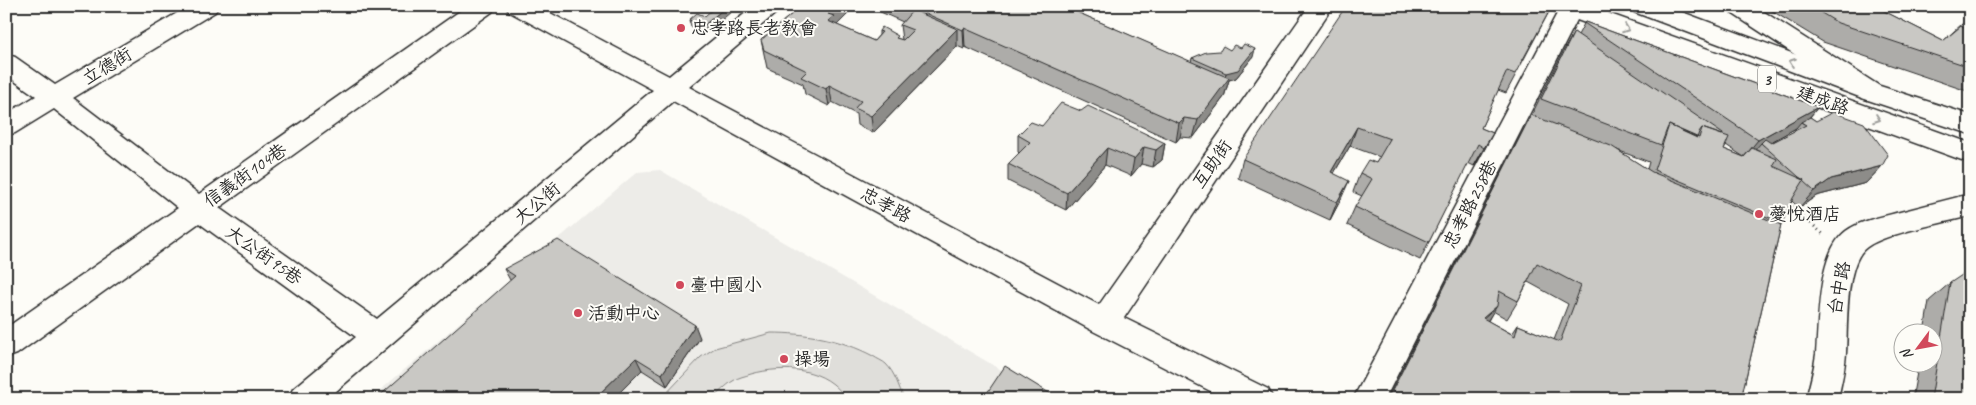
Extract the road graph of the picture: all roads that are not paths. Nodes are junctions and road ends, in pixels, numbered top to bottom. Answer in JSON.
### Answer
{"nodes":[{"id":1,"x":207,"y":6,"type":"edge"},
{"id":2,"x":484,"y":6,"type":"edge"},
{"id":3,"x":518,"y":6,"type":"edge"},
{"id":4,"x":770,"y":6,"type":"edge"},
{"id":5,"x":1321,"y":6,"type":"edge"},
{"id":6,"x":1616,"y":6,"type":"edge"},
{"id":7,"x":1642,"y":6,"type":"edge"},
{"id":8,"x":1738,"y":6,"type":"edge"},
{"id":9,"x":1567,"y":8,"type":"edge"},
{"id":10,"x":6,"y":63,"type":"edge"},
{"id":11,"x":671,"y":90,"type":"junction"},
{"id":12,"x":1871,"y":92,"type":"junction"},
{"id":13,"x":55,"y":97,"type":"junction"},
{"id":14,"x":1970,"y":125,"type":"edge"},
{"id":15,"x":6,"y":126,"type":"edge"},
{"id":16,"x":1970,"y":153,"type":"edge"},
{"id":17,"x":1970,"y":205,"type":"edge"},
{"id":18,"x":198,"y":208,"type":"junction"},
{"id":19,"x":1104,"y":322,"type":"junction"},
{"id":20,"x":379,"y":337,"type":"junction"},
{"id":21,"x":6,"y":345,"type":"edge"},
{"id":22,"x":304,"y":399,"type":"edge"},
{"id":23,"x":1257,"y":399,"type":"edge"},
{"id":24,"x":1369,"y":399,"type":"edge"},
{"id":25,"x":1822,"y":399,"type":"edge"}],
"edges":[{"from":1,"to":13,"type":"street","name":"立德街"},
{"from":2,"to":18,"type":"street","name":"信義街104巷"},
{"from":3,"to":11,"type":"street","name":"忠孝路"},
{"from":4,"to":11,"type":"street","name":"大公街"},
{"from":5,"to":19,"type":"street","name":"互助街"},
{"from":6,"to":9,"type":"street"},
{"from":12,"to":7,"type":"street","name":"建成路","number":"3","one_way":true},
{"from":8,"to":12,"type":"street"},
{"from":9,"to":16,"type":"street","name":"建成路","number":"3","one_way":true},
{"from":9,"to":24,"type":"street","name":"忠孝路258巷"},
{"from":10,"to":13,"type":"street","name":"大公街95巷"},
{"from":11,"to":19,"type":"street","name":"忠孝路"},
{"from":11,"to":20,"type":"street","name":"大公街"},
{"from":12,"to":14,"type":"street","name":"建成路","number":"3"},
{"from":13,"to":15,"type":"street","name":"立德街"},
{"from":13,"to":18,"type":"street","name":"大公街95巷"},
{"from":17,"to":25,"type":"street","name":"台中路"},
{"from":18,"to":20,"type":"street","name":"大公街95巷"},
{"from":18,"to":21,"type":"street","name":"信義街104巷"},
{"from":19,"to":23,"type":"street","name":"忠孝路"},
{"from":20,"to":22,"type":"street","name":"大公街"}]}
